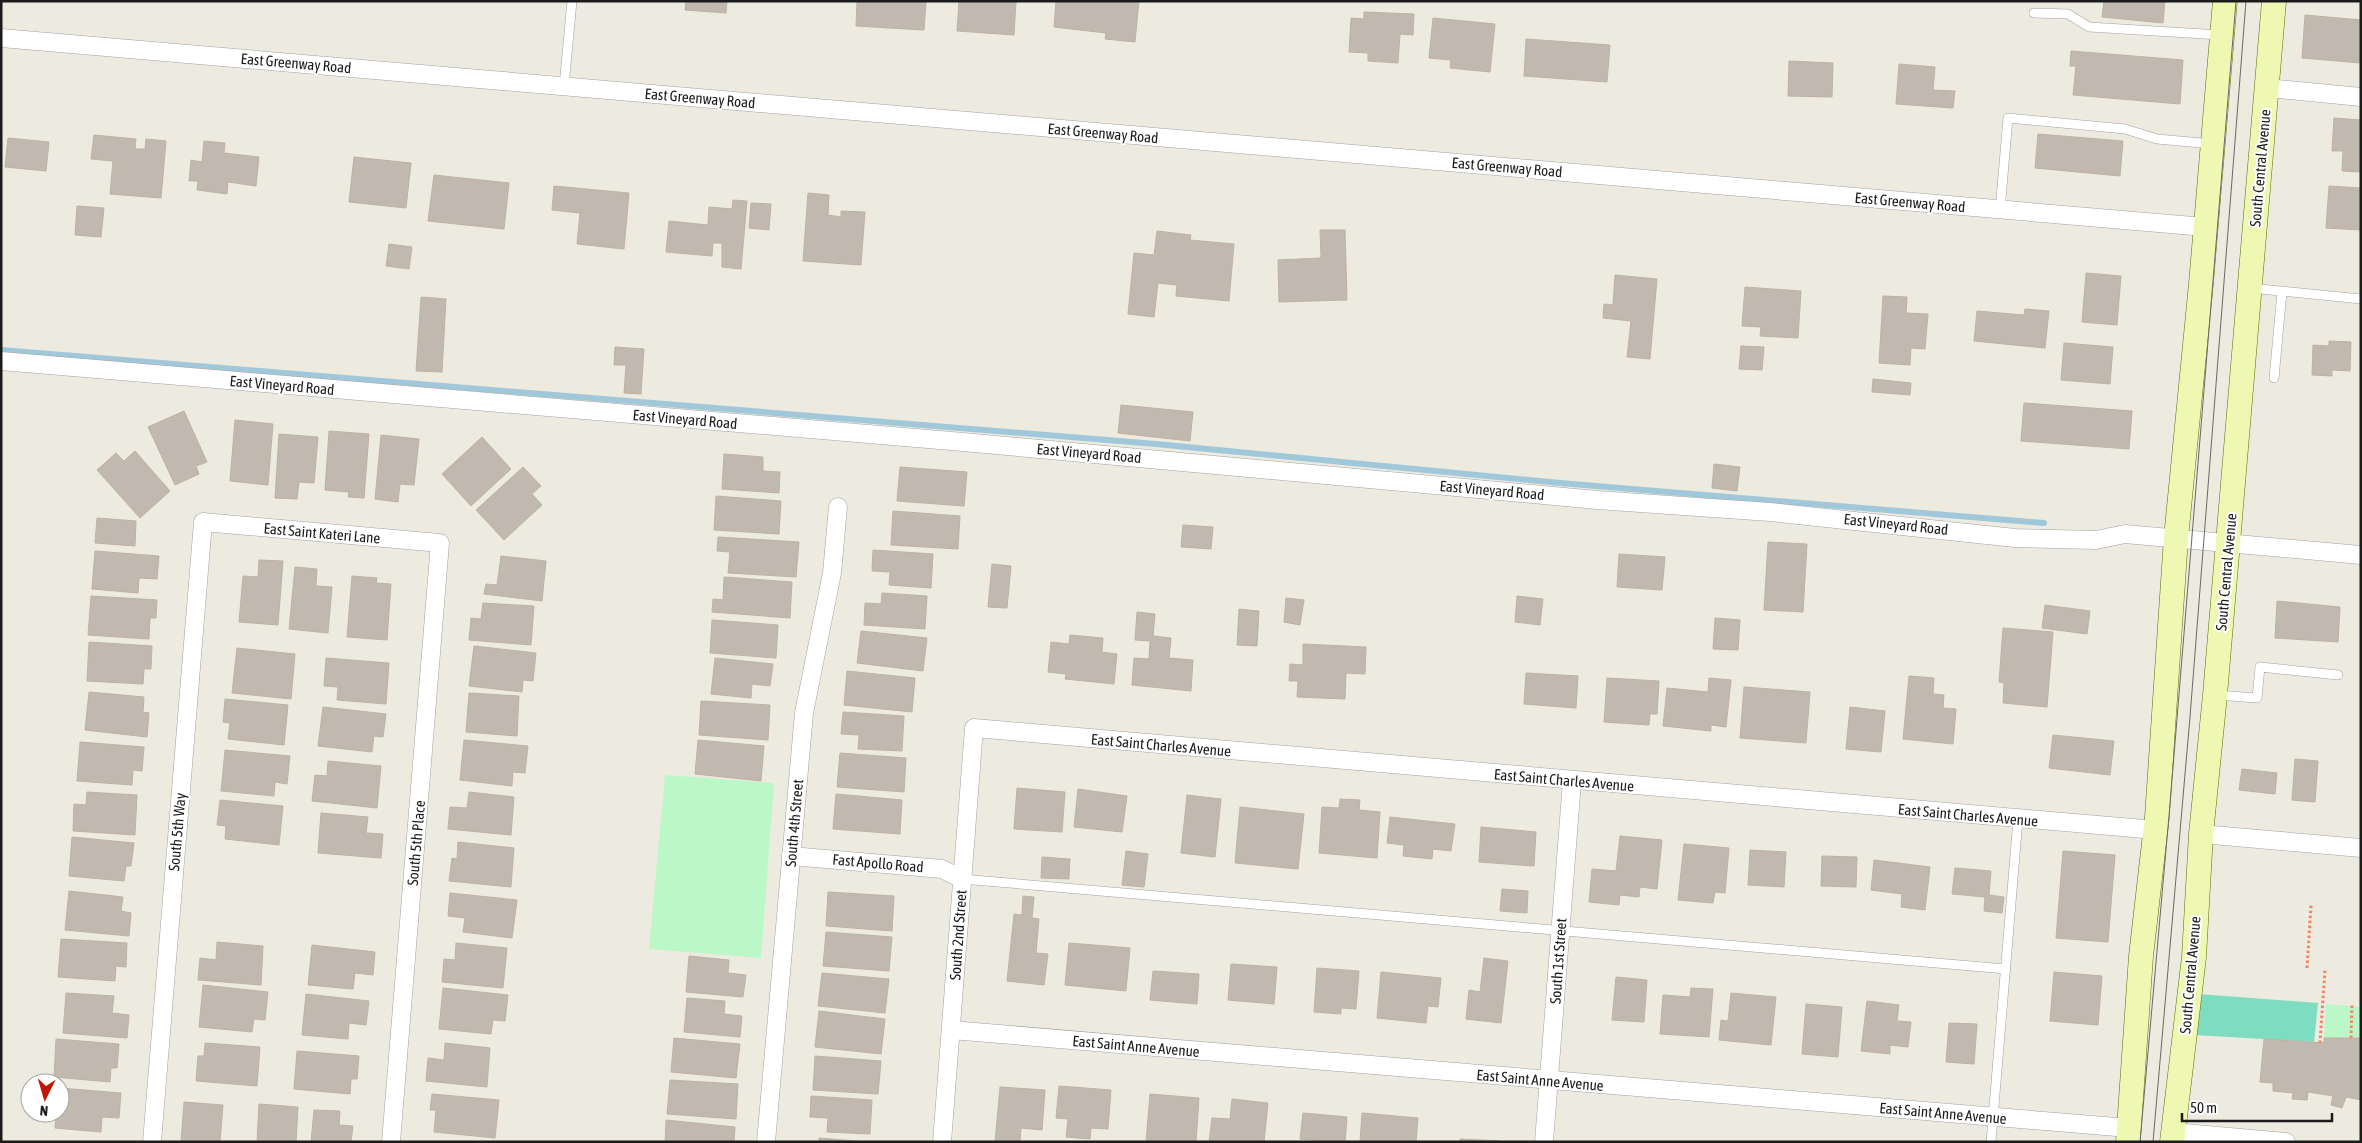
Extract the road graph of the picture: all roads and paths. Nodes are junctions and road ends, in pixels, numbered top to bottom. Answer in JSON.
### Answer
{"nodes":[{"id":1,"x":572,"y":1,"type":"edge"},
{"id":2,"x":2225,"y":1,"type":"edge"},
{"id":3,"x":2274,"y":1,"type":"edge"},
{"id":4,"x":2034,"y":13,"type":"dead end"},
{"id":5,"x":2222,"y":35,"type":"junction"},
{"id":6,"x":1,"y":38,"type":"edge"},
{"id":7,"x":564,"y":86,"type":"junction"},
{"id":8,"x":2267,"y":88,"type":"junction"},
{"id":9,"x":2361,"y":97,"type":"edge"},
{"id":10,"x":2214,"y":144,"type":"junction"},
{"id":11,"x":2000,"y":210,"type":"junction"},
{"id":12,"x":2205,"y":227,"type":"junction"},
{"id":13,"x":2250,"y":288,"type":"junction"},
{"id":14,"x":2282,"y":292,"type":"junction"},
{"id":15,"x":2361,"y":299,"type":"edge"},
{"id":16,"x":1,"y":360,"type":"edge"},
{"id":17,"x":2274,"y":378,"type":"dead end"},
{"id":18,"x":838,"y":507,"type":"dead end"},
{"id":19,"x":203,"y":522,"type":"joint"},
{"id":20,"x":2176,"y":538,"type":"junction"},
{"id":21,"x":2228,"y":542,"type":"junction"},
{"id":22,"x":440,"y":543,"type":"joint"},
{"id":23,"x":2361,"y":555,"type":"edge"},
{"id":24,"x":2338,"y":675,"type":"dead end"},
{"id":25,"x":2215,"y":695,"type":"junction"},
{"id":26,"x":974,"y":728,"type":"joint"},
{"id":27,"x":1572,"y":781,"type":"junction"},
{"id":28,"x":2018,"y":819,"type":"junction"},
{"id":29,"x":2156,"y":830,"type":"junction"},
{"id":30,"x":2201,"y":834,"type":"junction"},
{"id":31,"x":2361,"y":848,"type":"edge"},
{"id":32,"x":791,"y":856,"type":"junction"},
{"id":33,"x":962,"y":880,"type":"junction"},
{"id":34,"x":2311,"y":905,"type":"dead end"},
{"id":35,"x":1560,"y":931,"type":"junction"},
{"id":36,"x":2307,"y":968,"type":"dead end"},
{"id":37,"x":2006,"y":969,"type":"junction"},
{"id":38,"x":2325,"y":970,"type":"dead end"},
{"id":39,"x":2352,"y":1004,"type":"dead end"},
{"id":40,"x":950,"y":1030,"type":"junction"},
{"id":41,"x":2351,"y":1038,"type":"dead end"},
{"id":42,"x":2320,"y":1043,"type":"dead end"},
{"id":43,"x":1549,"y":1081,"type":"junction"},
{"id":44,"x":1994,"y":1117,"type":"junction"},
{"id":45,"x":2128,"y":1135,"type":"edge"},
{"id":46,"x":2172,"y":1137,"type":"edge"},
{"id":47,"x":152,"y":1142,"type":"edge"},
{"id":48,"x":391,"y":1142,"type":"edge"},
{"id":49,"x":766,"y":1142,"type":"edge"},
{"id":50,"x":942,"y":1142,"type":"edge"},
{"id":51,"x":1544,"y":1142,"type":"edge"},
{"id":52,"x":1991,"y":1142,"type":"edge"},
{"id":53,"x":2286,"y":1142,"type":"edge"}],
"edges":[{"from":1,"to":7,"type":"lane"},
{"from":2,"to":5,"type":"main road"},
{"from":3,"to":8,"type":"main road","name":"South Central Avenue"},
{"from":4,"to":5,"type":"lane"},
{"from":5,"to":10,"type":"main road"},
{"from":6,"to":7,"type":"street","name":"East Greenway Road"},
{"from":7,"to":11,"type":"street","name":"East Greenway Road"},
{"from":8,"to":9,"type":"street"},
{"from":8,"to":13,"type":"main road","name":"South Central Avenue"},
{"from":10,"to":11,"type":"lane"},
{"from":10,"to":12,"type":"main road"},
{"from":11,"to":12,"type":"street","name":"East Greenway Road"},
{"from":12,"to":20,"type":"main road"},
{"from":13,"to":14,"type":"lane"},
{"from":13,"to":21,"type":"main road","name":"South Central Avenue"},
{"from":14,"to":15,"type":"lane"},
{"from":14,"to":17,"type":"lane"},
{"from":16,"to":20,"type":"street","name":"East Vineyard Road"},
{"from":18,"to":32,"type":"street","name":"South 4th Street"},
{"from":19,"to":22,"type":"street","name":"East Saint Kateri Lane"},
{"from":19,"to":47,"type":"street","name":"South 5th Way"},
{"from":20,"to":21,"type":"street","name":"East Vineyard Road"},
{"from":20,"to":29,"type":"main road"},
{"from":21,"to":23,"type":"street","name":"East Vineyard Road"},
{"from":21,"to":25,"type":"main road","name":"South Central Avenue"},
{"from":22,"to":48,"type":"street","name":"South 5th Place"},
{"from":24,"to":25,"type":"lane"},
{"from":25,"to":30,"type":"main road","name":"South Central Avenue"},
{"from":26,"to":27,"type":"street","name":"East Saint Charles Avenue"},
{"from":26,"to":33,"type":"street","name":"South 2nd Street"},
{"from":27,"to":28,"type":"street","name":"East Saint Charles Avenue"},
{"from":27,"to":35,"type":"street","name":"South 1st Street"},
{"from":28,"to":29,"type":"street","name":"East Saint Charles Avenue"},
{"from":28,"to":37,"type":"lane"},
{"from":29,"to":45,"type":"main road"},
{"from":30,"to":31,"type":"street"},
{"from":30,"to":46,"type":"main road","name":"South Central Avenue"},
{"from":32,"to":33,"type":"street","name":"Fast Apollo Road"},
{"from":32,"to":49,"type":"street","name":"South 4th Street"},
{"from":33,"to":35,"type":"lane"},
{"from":33,"to":40,"type":"street","name":"South 2nd Street"},
{"from":34,"to":36,"type":"path"},
{"from":35,"to":37,"type":"lane"},
{"from":35,"to":43,"type":"street","name":"South 1st Street"},
{"from":37,"to":44,"type":"lane"},
{"from":38,"to":42,"type":"path"},
{"from":39,"to":41,"type":"path"},
{"from":40,"to":43,"type":"street","name":"East Saint Anne Avenue"},
{"from":40,"to":50,"type":"street","name":"South 2nd Street"},
{"from":43,"to":44,"type":"street","name":"East Saint Anne Avenue"},
{"from":43,"to":51,"type":"street","name":"South 1st Street"},
{"from":44,"to":45,"type":"street","name":"East Saint Anne Avenue"},
{"from":44,"to":52,"type":"lane"},
{"from":46,"to":53,"type":"street"}]}
